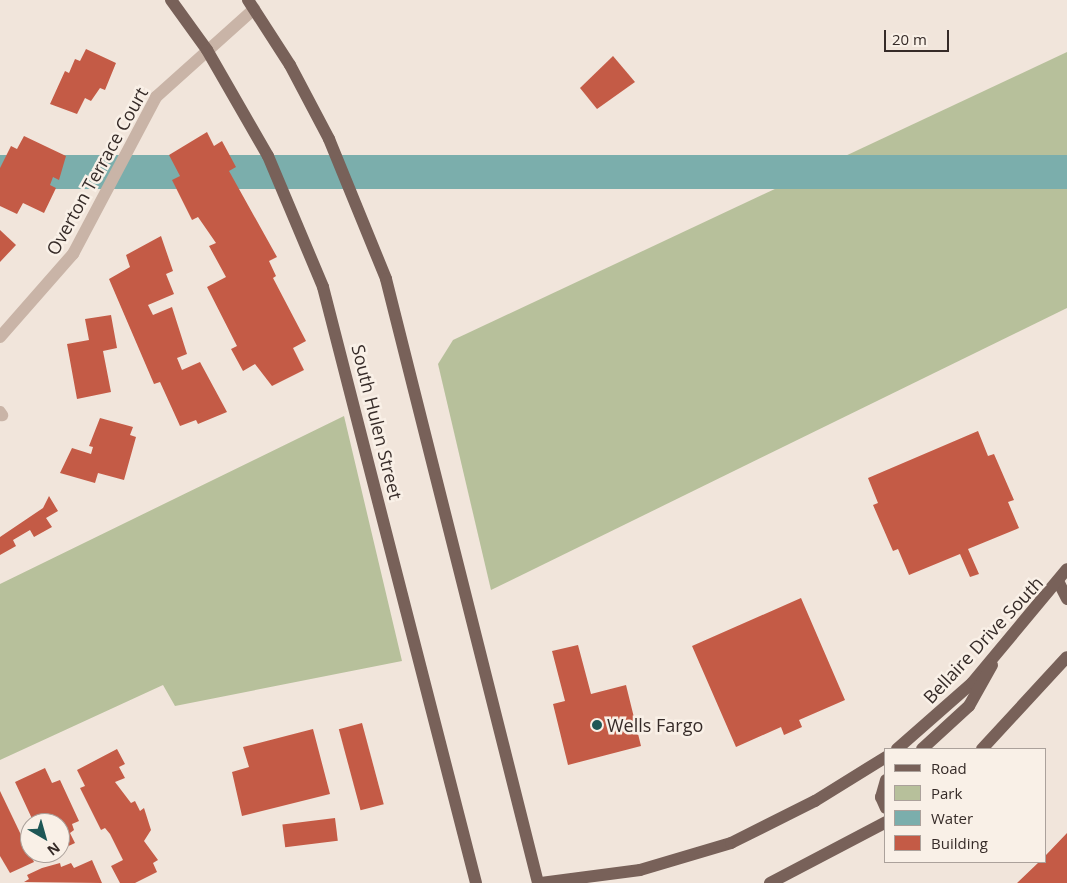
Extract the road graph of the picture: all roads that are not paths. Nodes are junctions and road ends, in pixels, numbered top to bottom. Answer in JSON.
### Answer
{"nodes":[{"id":1,"x":171,"y":0,"type":"edge"},
{"id":2,"x":251,"y":4,"type":"edge"},
{"id":3,"x":207,"y":50,"type":"junction"},
{"id":4,"x":0,"y":337,"type":"edge"},
{"id":5,"x":1067,"y":569,"type":"edge"},
{"id":6,"x":1063,"y":584,"type":"edge"},
{"id":7,"x":1067,"y":599,"type":"edge"},
{"id":8,"x":1067,"y":657,"type":"edge"},
{"id":9,"x":995,"y":658,"type":"junction"},
{"id":10,"x":898,"y":748,"type":"edge"},
{"id":11,"x":923,"y":748,"type":"edge"},
{"id":12,"x":983,"y":748,"type":"edge"},
{"id":13,"x":884,"y":758,"type":"edge"},
{"id":14,"x":884,"y":786,"type":"edge"},
{"id":15,"x":884,"y":804,"type":"edge"},
{"id":16,"x":884,"y":823,"type":"edge"},
{"id":17,"x":476,"y":883,"type":"edge"},
{"id":18,"x":540,"y":883,"type":"edge"},
{"id":19,"x":770,"y":883,"type":"edge"}],
"edges":[{"from":1,"to":3,"type":"main road","name":"South Hulen Street"},
{"from":2,"to":3,"type":"street","name":"Overton Terrace Court"},
{"from":2,"to":18,"type":"main road"},
{"from":3,"to":4,"type":"street","name":"Overton Terrace Court"},
{"from":3,"to":17,"type":"main road","name":"South Hulen Street"},
{"from":5,"to":6,"type":"main road","name":"Bellaire Drive South"},
{"from":6,"to":7,"type":"main road"},
{"from":6,"to":9,"type":"main road","name":"Bellaire Drive South"},
{"from":8,"to":12,"type":"main road"},
{"from":9,"to":10,"type":"main road","name":"Bellaire Drive South"},
{"from":9,"to":11,"type":"main road"},
{"from":13,"to":18,"type":"main road"},
{"from":14,"to":15,"type":"main road"},
{"from":16,"to":19,"type":"main road"}]}
